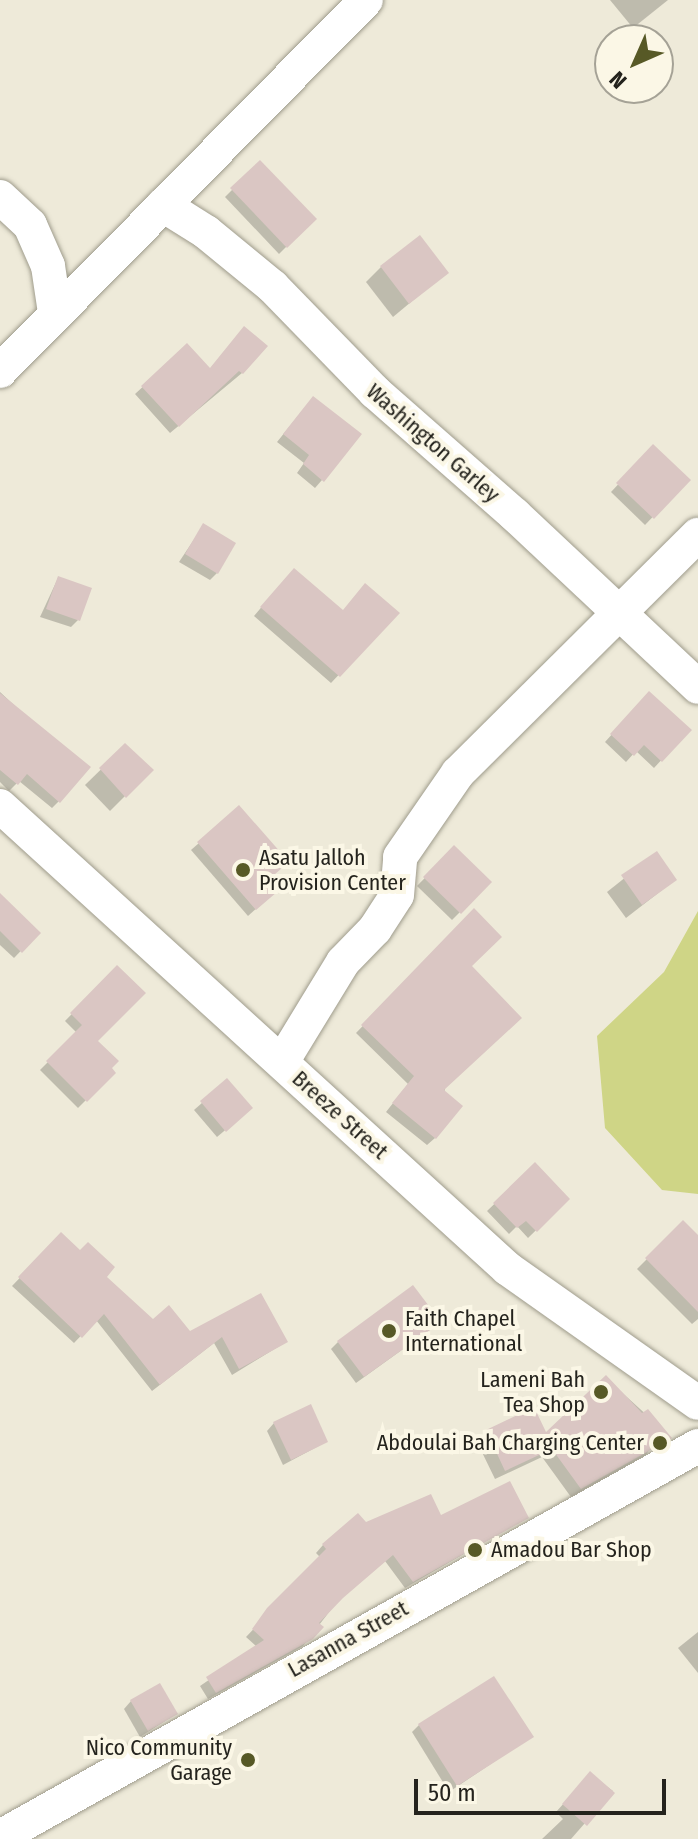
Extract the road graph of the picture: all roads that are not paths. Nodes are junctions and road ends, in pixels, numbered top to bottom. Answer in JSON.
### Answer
{"nodes":[{"id":1,"x":366,"y":0,"type":"edge"},
{"id":2,"x":0,"y":197,"type":"edge"},
{"id":3,"x":163,"y":205,"type":"junction"},
{"id":4,"x":55,"y":313,"type":"junction"},
{"id":5,"x":0,"y":371,"type":"edge"},
{"id":6,"x":698,"y":535,"type":"edge"},
{"id":7,"x":616,"y":612,"type":"junction"},
{"id":8,"x":698,"y":687,"type":"edge"},
{"id":9,"x":0,"y":806,"type":"edge"},
{"id":10,"x":282,"y":1062,"type":"junction"},
{"id":11,"x":698,"y":1403,"type":"edge"},
{"id":12,"x":698,"y":1446,"type":"edge"},
{"id":13,"x":0,"y":1837,"type":"edge"}],
"edges":[{"from":1,"to":3,"type":"street"},
{"from":2,"to":4,"type":"street"},
{"from":3,"to":4,"type":"street"},
{"from":3,"to":7,"type":"street","name":"Washington Garley"},
{"from":4,"to":5,"type":"street"},
{"from":6,"to":7,"type":"street"},
{"from":7,"to":8,"type":"street","name":"Washington Garley"},
{"from":7,"to":10,"type":"street"},
{"from":9,"to":10,"type":"street","name":"Breeze Street"},
{"from":10,"to":11,"type":"street","name":"Breeze Street"},
{"from":12,"to":13,"type":"street","name":"Lasanna Street"}]}
